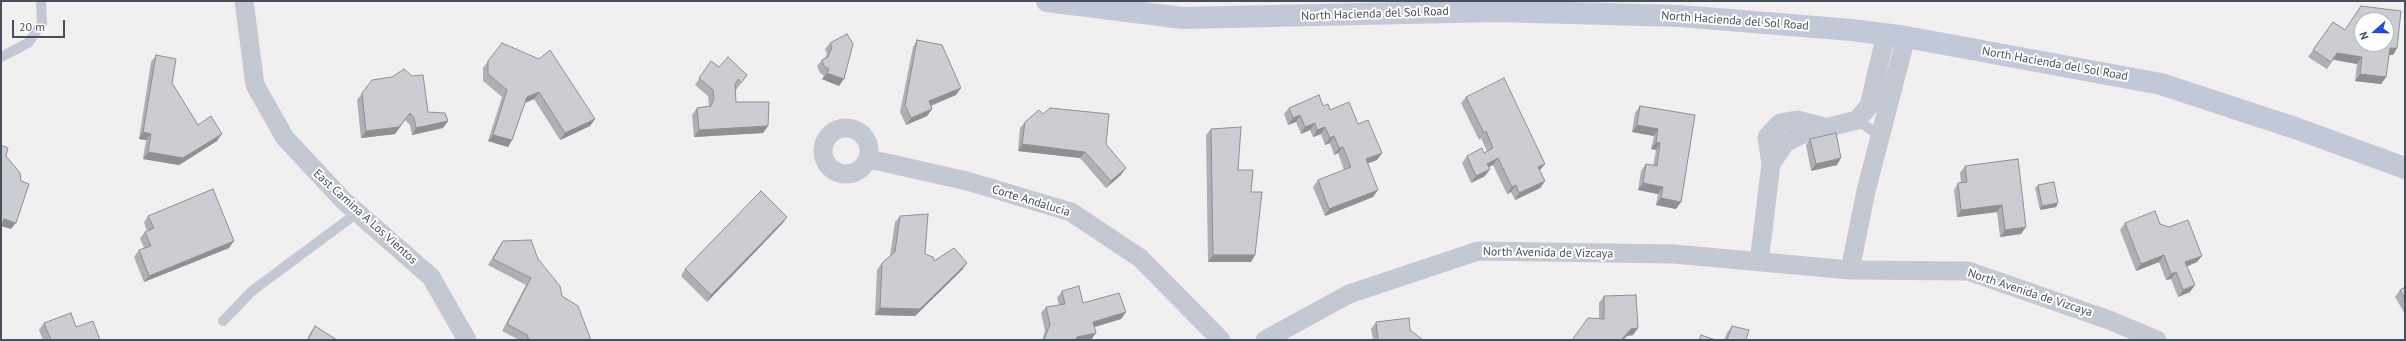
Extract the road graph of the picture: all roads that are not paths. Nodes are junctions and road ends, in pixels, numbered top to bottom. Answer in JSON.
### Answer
{"nodes":[{"id":1,"x":41,"y":1,"type":"edge"},
{"id":2,"x":244,"y":1,"type":"edge"},
{"id":3,"x":1046,"y":1,"type":"edge"},
{"id":4,"x":1501,"y":6,"type":"edge"},
{"id":5,"x":1896,"y":36,"type":"junction"},
{"id":6,"x":1,"y":57,"type":"edge"},
{"id":7,"x":1857,"y":120,"type":"junction"},
{"id":8,"x":1882,"y":137,"type":"junction"},
{"id":9,"x":869,"y":159,"type":"dead end"},
{"id":10,"x":2405,"y":168,"type":"edge"},
{"id":11,"x":357,"y":213,"type":"junction"},
{"id":12,"x":1759,"y":262,"type":"junction"},
{"id":13,"x":1850,"y":270,"type":"junction"},
{"id":14,"x":223,"y":321,"type":"dead end"},
{"id":15,"x":467,"y":340,"type":"edge"},
{"id":16,"x":1220,"y":340,"type":"edge"},
{"id":17,"x":1265,"y":340,"type":"edge"},
{"id":18,"x":2157,"y":340,"type":"edge"}],
"edges":[{"from":1,"to":6,"type":"lane"},
{"from":2,"to":11,"type":"street","name":"East Camina A Los Vientos"},
{"from":3,"to":4,"type":"street","name":"North Hacienda del Sol Road"},
{"from":4,"to":5,"type":"street","name":"North Hacienda del Sol Road"},
{"from":5,"to":7,"type":"street"},
{"from":5,"to":8,"type":"street"},
{"from":5,"to":10,"type":"street","name":"North Hacienda del Sol Road"},
{"from":7,"to":8,"type":"lane"},
{"from":7,"to":12,"type":"street"},
{"from":8,"to":13,"type":"street"},
{"from":9,"to":16,"type":"street","name":"Corte Andalucia"},
{"from":11,"to":14,"type":"lane"},
{"from":11,"to":15,"type":"street","name":"East Camina A Los Vientos"},
{"from":12,"to":13,"type":"street","name":"North Avenida de Vizcaya"},
{"from":12,"to":17,"type":"street","name":"North Avenida de Vizcaya"},
{"from":13,"to":18,"type":"street","name":"North Avenida de Vizcaya"}]}
